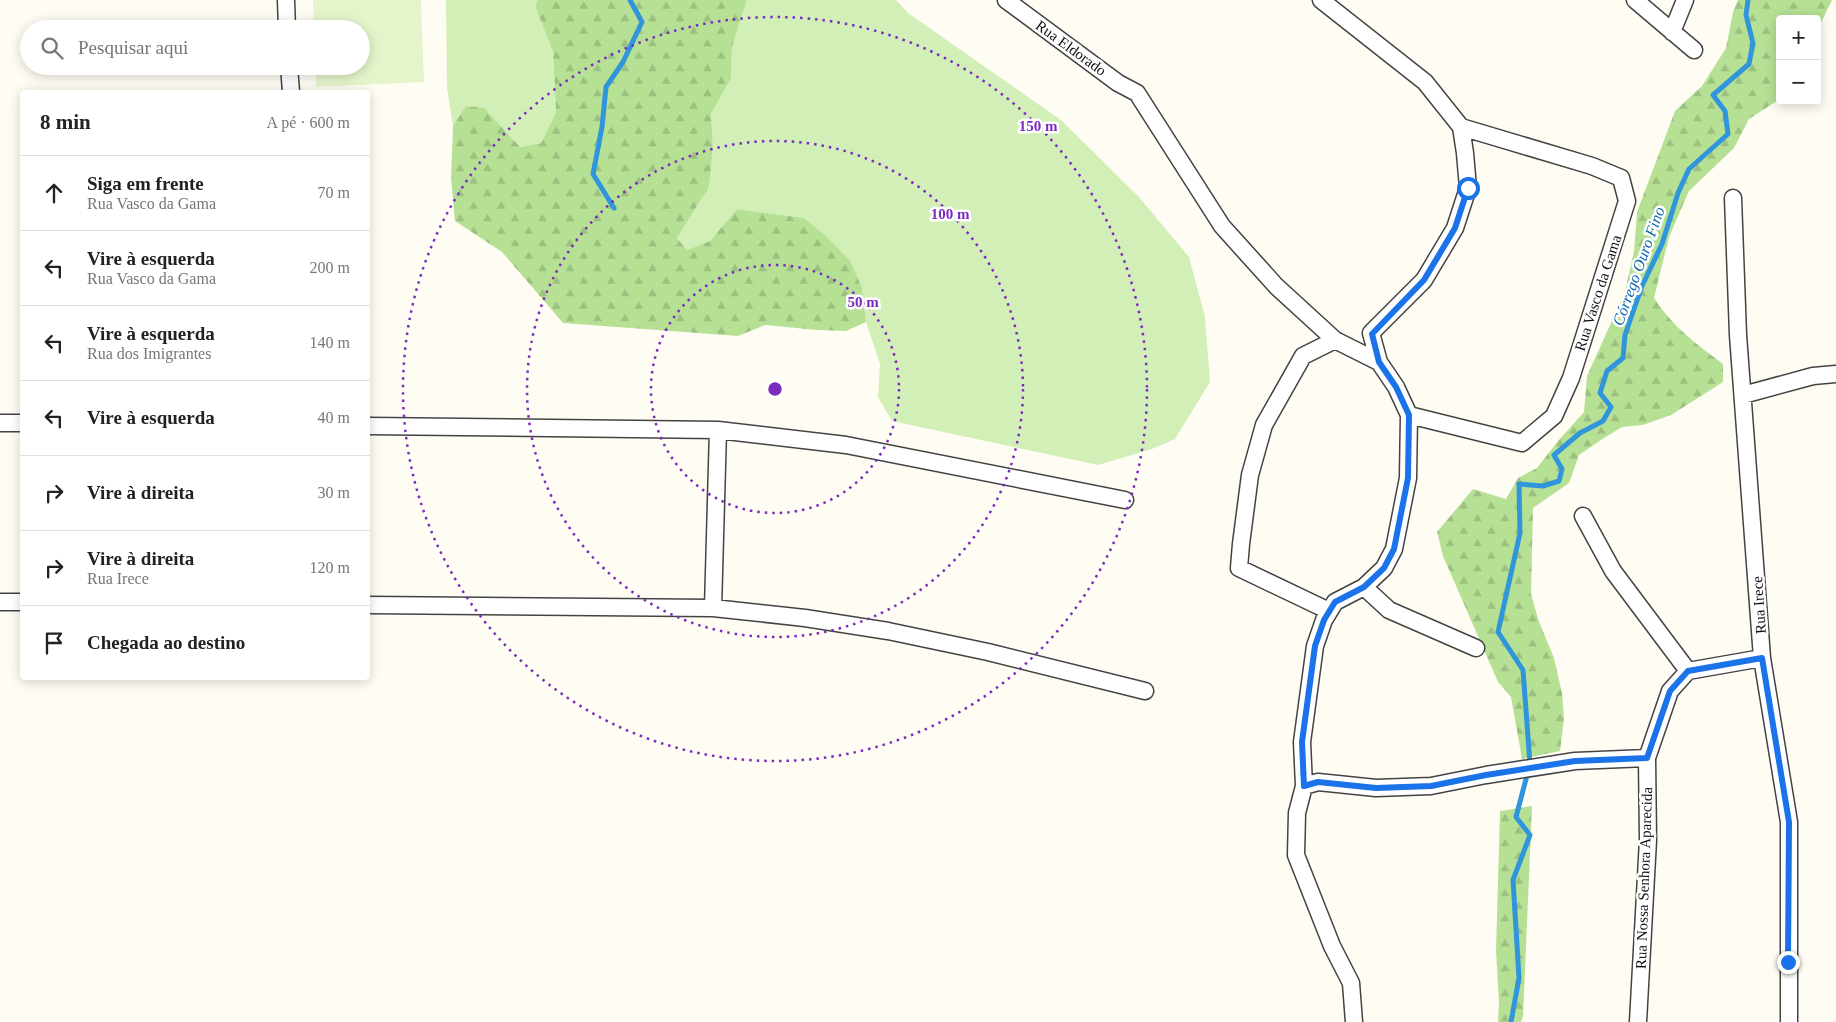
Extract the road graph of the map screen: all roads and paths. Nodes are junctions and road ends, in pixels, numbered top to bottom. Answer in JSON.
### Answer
{"nodes":[{"id":1,"x":286,"y":0,"type":"edge"},
{"id":2,"x":1006,"y":0,"type":"edge"},
{"id":3,"x":1321,"y":0,"type":"edge"},
{"id":4,"x":1635,"y":0,"type":"edge"},
{"id":5,"x":1685,"y":0,"type":"edge"},
{"id":6,"x":287,"y":20,"type":"edge"},
{"id":7,"x":1672,"y":32,"type":"junction"},
{"id":8,"x":1694,"y":50,"type":"dead end"},
{"id":9,"x":289,"y":75,"type":"edge"},
{"id":10,"x":290,"y":90,"type":"edge"},
{"id":11,"x":1460,"y":127,"type":"junction"},
{"id":12,"x":1733,"y":198,"type":"dead end"},
{"id":13,"x":1335,"y":340,"type":"junction"},
{"id":14,"x":1379,"y":362,"type":"junction"},
{"id":15,"x":1836,"y":374,"type":"edge"},
{"id":16,"x":1743,"y":395,"type":"junction"},
{"id":17,"x":1409,"y":415,"type":"junction"},
{"id":18,"x":0,"y":423,"type":"edge"},
{"id":19,"x":20,"y":423,"type":"edge"},
{"id":20,"x":370,"y":426,"type":"edge"},
{"id":21,"x":718,"y":430,"type":"junction"},
{"id":22,"x":1125,"y":500,"type":"dead end"},
{"id":23,"x":1584,"y":516,"type":"dead end"},
{"id":24,"x":1364,"y":587,"type":"junction"},
{"id":25,"x":0,"y":602,"type":"edge"},
{"id":26,"x":20,"y":602,"type":"edge"},
{"id":27,"x":370,"y":605,"type":"edge"},
{"id":28,"x":713,"y":608,"type":"junction"},
{"id":29,"x":1329,"y":611,"type":"junction"},
{"id":30,"x":1476,"y":648,"type":"dead end"},
{"id":31,"x":1762,"y":658,"type":"junction"},
{"id":32,"x":1688,"y":671,"type":"junction"},
{"id":33,"x":1145,"y":691,"type":"dead end"},
{"id":34,"x":1647,"y":758,"type":"junction"},
{"id":35,"x":1304,"y":786,"type":"junction"},
{"id":36,"x":1354,"y":1022,"type":"edge"},
{"id":37,"x":1638,"y":1022,"type":"edge"},
{"id":38,"x":1789,"y":1022,"type":"edge"}],
"edges":[{"from":1,"to":6,"type":"street"},
{"from":2,"to":13,"type":"street","name":"Rua Eldorado"},
{"from":3,"to":11,"type":"street"},
{"from":4,"to":7,"type":"street"},
{"from":5,"to":7,"type":"street"},
{"from":7,"to":8,"type":"street"},
{"from":9,"to":10,"type":"street"},
{"from":11,"to":14,"type":"street"},
{"from":11,"to":17,"type":"street","name":"Rua Vasco da Gama"},
{"from":12,"to":16,"type":"street","name":"Rua Irece"},
{"from":13,"to":14,"type":"street"},
{"from":13,"to":29,"type":"street"},
{"from":14,"to":17,"type":"street"},
{"from":15,"to":16,"type":"street"},
{"from":16,"to":31,"type":"street","name":"Rua Irece"},
{"from":17,"to":24,"type":"street"},
{"from":18,"to":19,"type":"street"},
{"from":20,"to":21,"type":"street"},
{"from":21,"to":22,"type":"street"},
{"from":21,"to":28,"type":"street"},
{"from":23,"to":32,"type":"street"},
{"from":24,"to":29,"type":"street"},
{"from":24,"to":30,"type":"street"},
{"from":25,"to":26,"type":"street"},
{"from":27,"to":28,"type":"street"},
{"from":28,"to":33,"type":"street"},
{"from":29,"to":35,"type":"street"},
{"from":31,"to":32,"type":"street"},
{"from":31,"to":38,"type":"street","name":"Rua Irece"},
{"from":32,"to":34,"type":"street","name":"Rua Nossa Senhora Aparecida"},
{"from":34,"to":35,"type":"street"},
{"from":34,"to":37,"type":"street","name":"Rua Nossa Senhora Aparecida"},
{"from":35,"to":36,"type":"street"}]}
